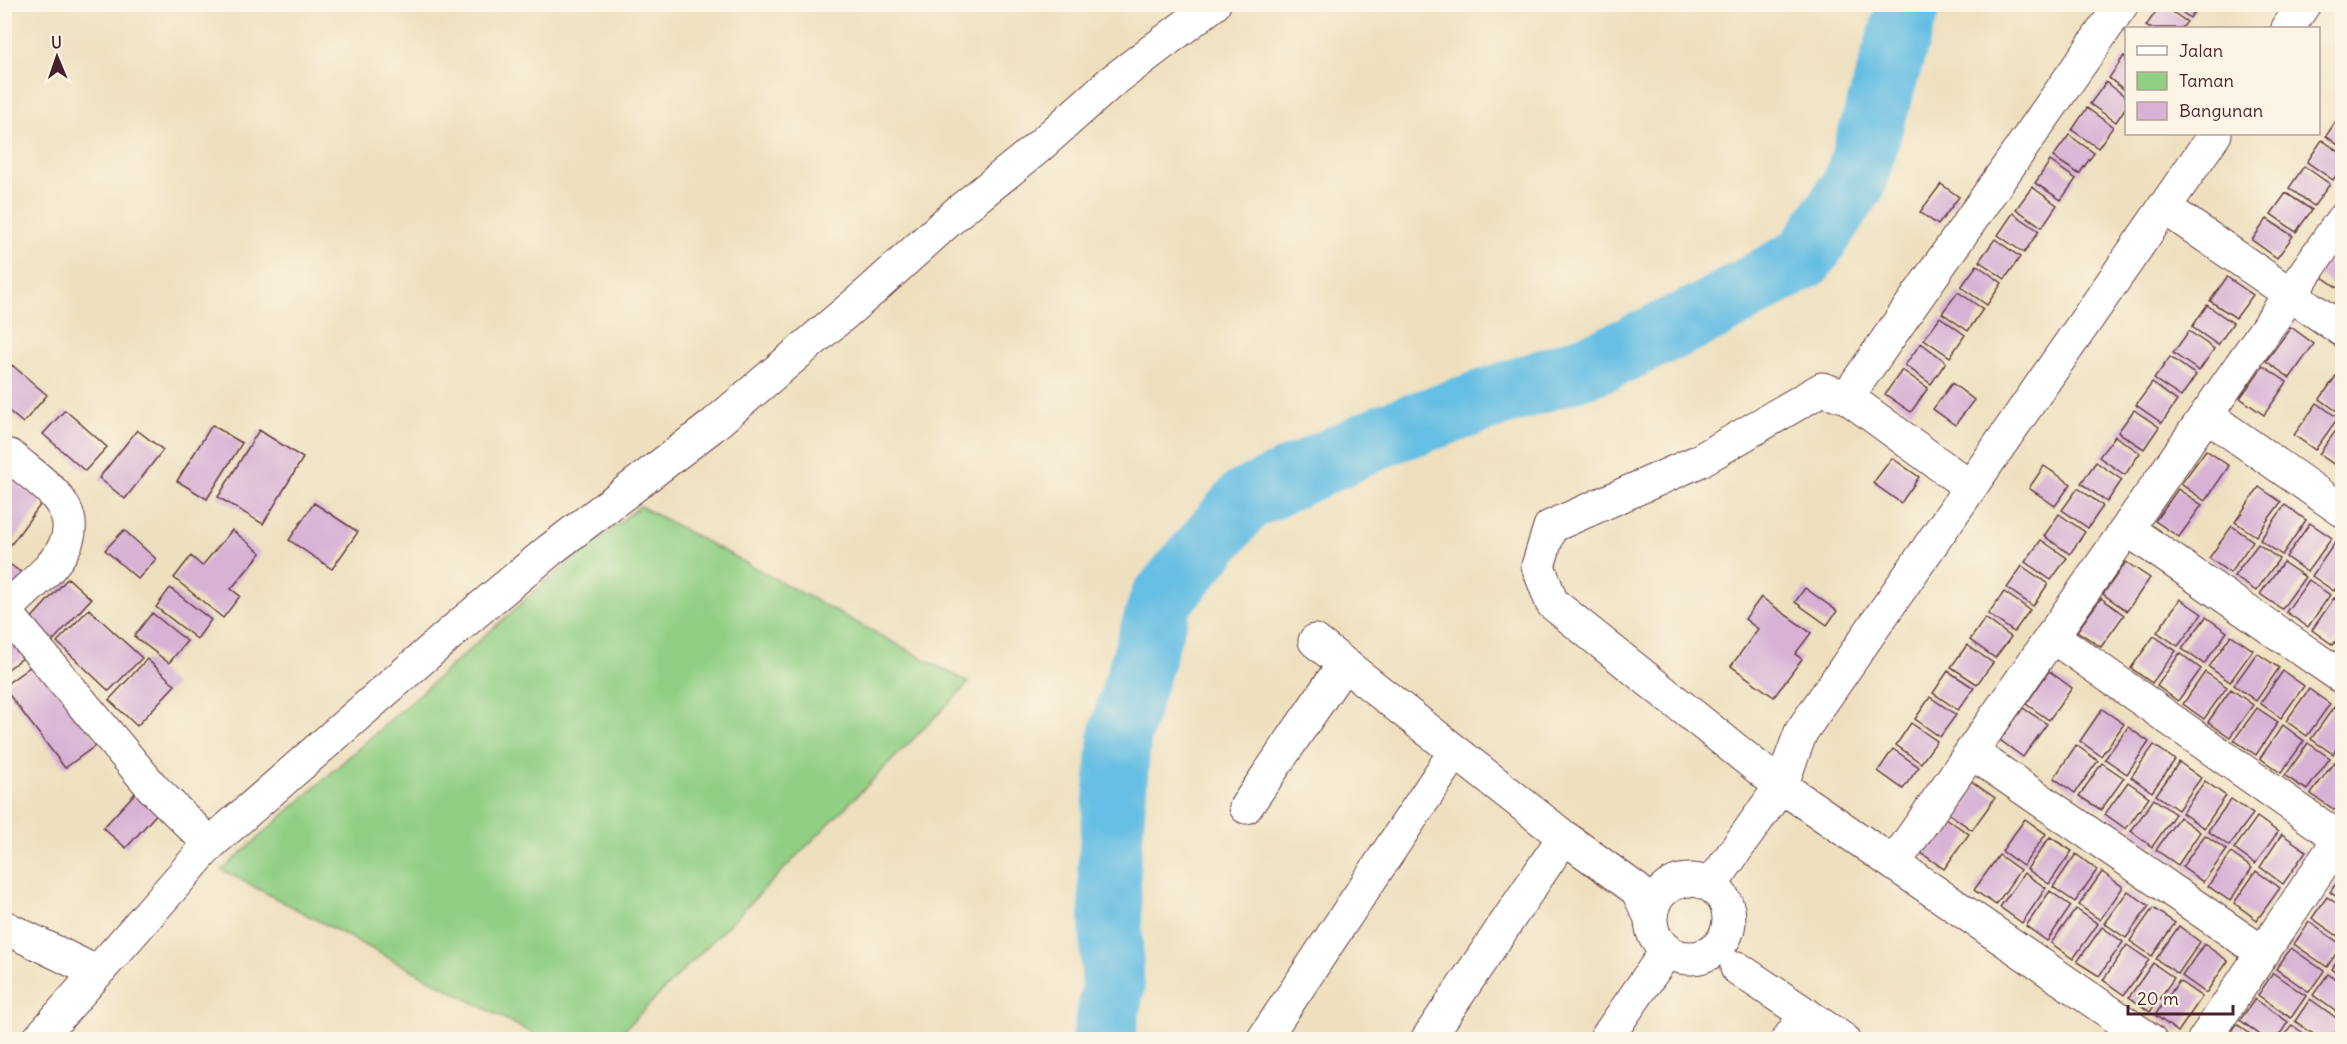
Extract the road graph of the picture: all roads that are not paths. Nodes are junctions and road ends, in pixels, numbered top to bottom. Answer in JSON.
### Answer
{"nodes":[{"id":1,"x":1214,"y":4,"type":"edge"},
{"id":2,"x":2122,"y":4,"type":"edge"},
{"id":3,"x":2304,"y":4,"type":"edge"},
{"id":4,"x":2289,"y":27,"type":"edge"},
{"id":5,"x":2214,"y":135,"type":"edge"},
{"id":6,"x":2164,"y":207,"type":"junction"},
{"id":7,"x":2343,"y":220,"type":"edge"},
{"id":8,"x":2291,"y":294,"type":"junction"},
{"id":9,"x":2343,"y":330,"type":"edge"},
{"id":10,"x":1847,"y":397,"type":"junction"},
{"id":11,"x":2206,"y":415,"type":"junction"},
{"id":12,"x":4,"y":456,"type":"edge"},
{"id":13,"x":1970,"y":487,"type":"junction"},
{"id":14,"x":2343,"y":510,"type":"edge"},
{"id":15,"x":2127,"y":529,"type":"junction"},
{"id":16,"x":2052,"y":636,"type":"junction"},
{"id":17,"x":1315,"y":641,"type":"dead end"},
{"id":18,"x":1344,"y":664,"type":"junction"},
{"id":19,"x":2343,"y":677,"type":"edge"},
{"id":20,"x":1455,"y":752,"type":"junction"},
{"id":21,"x":1971,"y":752,"type":"junction"},
{"id":22,"x":1781,"y":786,"type":"junction"},
{"id":23,"x":1246,"y":807,"type":"dead end"},
{"id":24,"x":1564,"y":837,"type":"junction"},
{"id":25,"x":2341,"y":837,"type":"edge"},
{"id":26,"x":210,"y":844,"type":"junction"},
{"id":27,"x":1894,"y":863,"type":"junction"},
{"id":28,"x":1711,"y":885,"type":"junction"},
{"id":29,"x":1650,"y":916,"type":"junction"},
{"id":30,"x":4,"y":927,"type":"edge"},
{"id":31,"x":1666,"y":951,"type":"junction"},
{"id":32,"x":2263,"y":953,"type":"junction"},
{"id":33,"x":1737,"y":968,"type":"dead end"},
{"id":34,"x":96,"y":972,"type":"junction"},
{"id":35,"x":1797,"y":1027,"type":"edge"},
{"id":36,"x":38,"y":1040,"type":"edge"},
{"id":37,"x":1263,"y":1040,"type":"edge"},
{"id":38,"x":1427,"y":1040,"type":"edge"},
{"id":39,"x":1605,"y":1040,"type":"edge"},
{"id":40,"x":1844,"y":1040,"type":"edge"},
{"id":41,"x":2150,"y":1040,"type":"edge"},
{"id":42,"x":2204,"y":1040,"type":"edge"}],
"edges":[{"from":1,"to":26,"type":"street"},
{"from":2,"to":10,"type":"street"},
{"from":3,"to":4,"type":"street"},
{"from":5,"to":6,"type":"street"},
{"from":6,"to":8,"type":"street"},
{"from":6,"to":13,"type":"street"},
{"from":7,"to":8,"type":"street"},
{"from":8,"to":9,"type":"street"},
{"from":8,"to":11,"type":"street"},
{"from":10,"to":13,"type":"street"},
{"from":10,"to":22,"type":"street"},
{"from":11,"to":14,"type":"street"},
{"from":11,"to":15,"type":"street"},
{"from":12,"to":26,"type":"street"},
{"from":13,"to":22,"type":"street"},
{"from":15,"to":16,"type":"street"},
{"from":15,"to":19,"type":"street"},
{"from":16,"to":21,"type":"street"},
{"from":16,"to":25,"type":"street"},
{"from":17,"to":18,"type":"street"},
{"from":18,"to":20,"type":"street"},
{"from":18,"to":23,"type":"street"},
{"from":20,"to":24,"type":"street"},
{"from":20,"to":37,"type":"street"},
{"from":21,"to":27,"type":"street"},
{"from":21,"to":32,"type":"street"},
{"from":22,"to":27,"type":"street"},
{"from":22,"to":28,"type":"street"},
{"from":24,"to":29,"type":"street"},
{"from":24,"to":38,"type":"street"},
{"from":25,"to":32,"type":"street"},
{"from":26,"to":34,"type":"street"},
{"from":27,"to":41,"type":"street"},
{"from":28,"to":29,"type":"street"},
{"from":28,"to":31,"type":"street"},
{"from":29,"to":31,"type":"street"},
{"from":30,"to":34,"type":"street"},
{"from":31,"to":39,"type":"street"},
{"from":32,"to":42,"type":"street"},
{"from":33,"to":35,"type":"street"},
{"from":34,"to":36,"type":"street"},
{"from":35,"to":40,"type":"street"}]}
